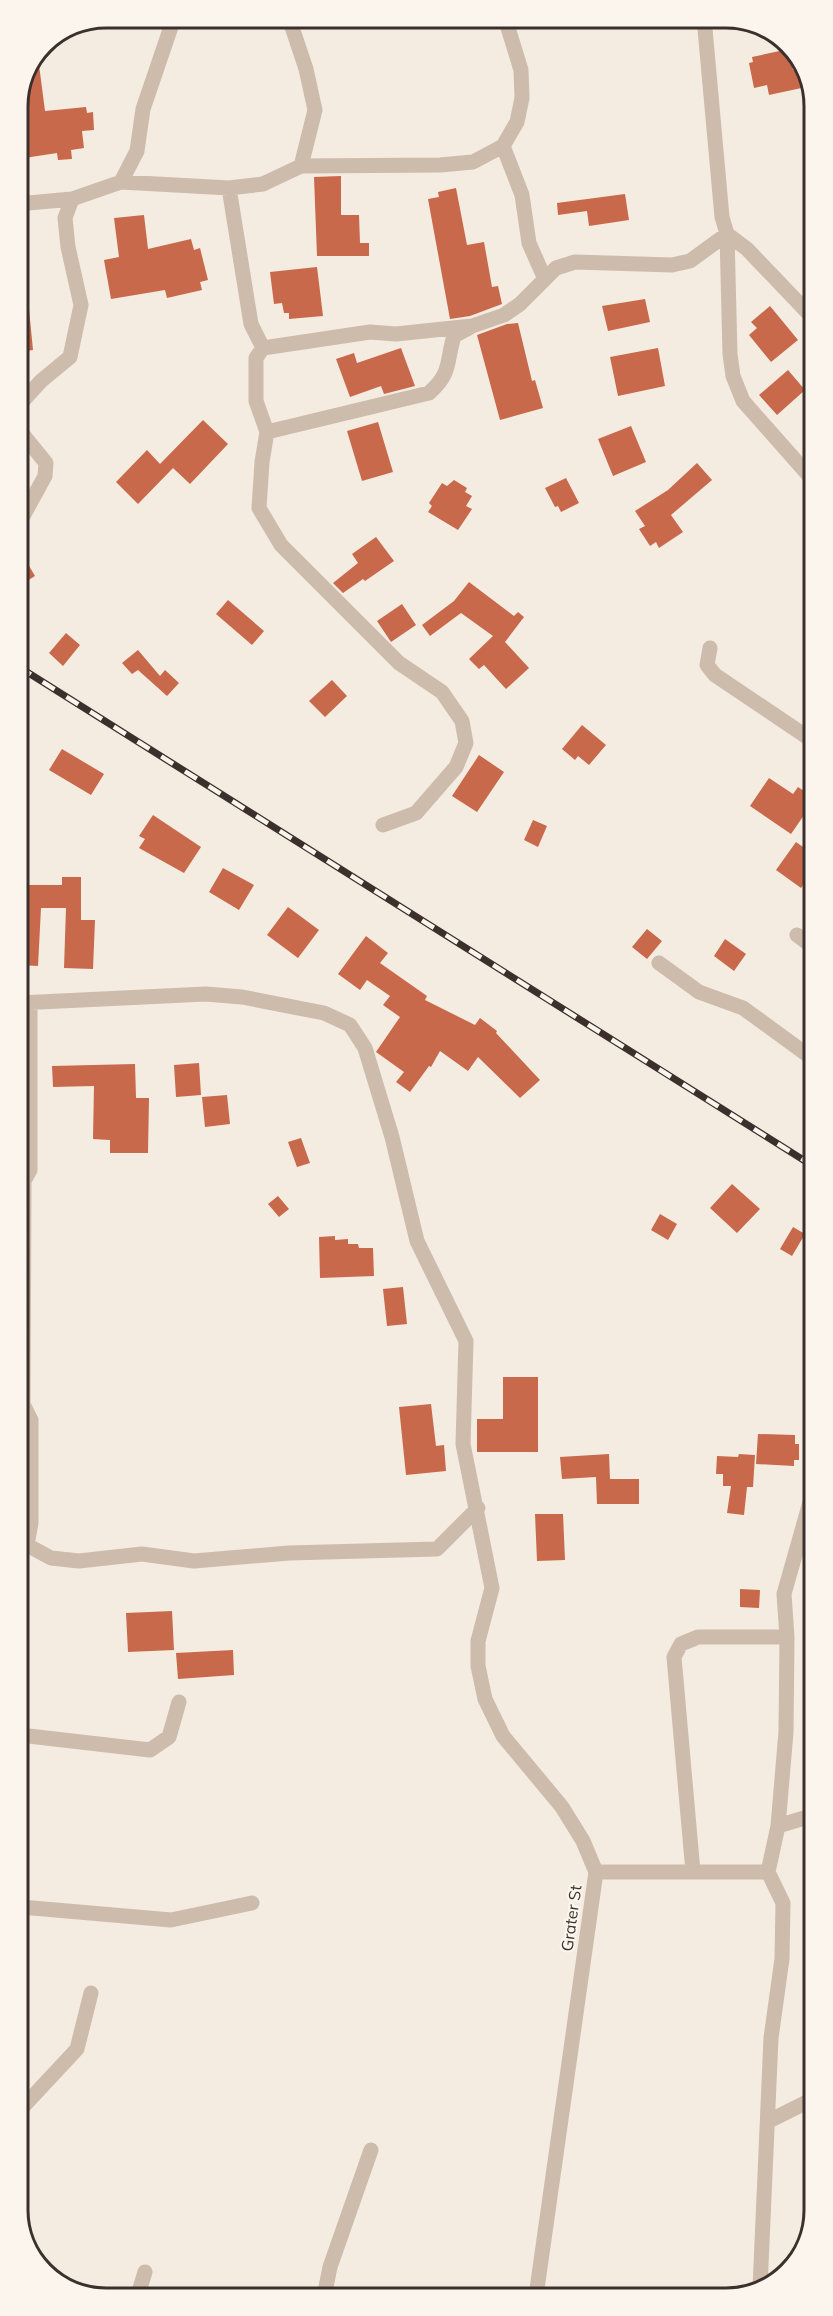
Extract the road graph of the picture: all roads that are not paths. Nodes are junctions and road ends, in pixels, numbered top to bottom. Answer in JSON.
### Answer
{"nodes":[{"id":1,"x":170,"y":29,"type":"edge"},
{"id":2,"x":293,"y":29,"type":"edge"},
{"id":3,"x":508,"y":29,"type":"edge"},
{"id":4,"x":705,"y":29,"type":"edge"},
{"id":5,"x":502,"y":146,"type":"junction"},
{"id":6,"x":301,"y":166,"type":"junction"},
{"id":7,"x":121,"y":182,"type":"junction"},
{"id":8,"x":229,"y":188,"type":"junction"},
{"id":9,"x":72,"y":199,"type":"junction"},
{"id":10,"x":29,"y":203,"type":"edge"},
{"id":11,"x":727,"y":234,"type":"junction"},
{"id":12,"x":544,"y":277,"type":"junction"},
{"id":13,"x":804,"y":309,"type":"edge"},
{"id":14,"x":472,"y":326,"type":"junction"},
{"id":15,"x":263,"y":348,"type":"junction"},
{"id":16,"x":29,"y":393,"type":"edge"},
{"id":17,"x":267,"y":432,"type":"junction"},
{"id":18,"x":29,"y":442,"type":"edge"},
{"id":19,"x":804,"y":469,"type":"edge"},
{"id":20,"x":29,"y":505,"type":"edge"},
{"id":21,"x":710,"y":648,"type":"dead end"},
{"id":22,"x":804,"y":735,"type":"edge"},
{"id":23,"x":383,"y":825,"type":"dead end"},
{"id":24,"x":797,"y":935,"type":"dead end"},
{"id":25,"x":804,"y":940,"type":"edge"},
{"id":26,"x":660,"y":963,"type":"dead end"},
{"id":27,"x":29,"y":1003,"type":"edge"},
{"id":28,"x":804,"y":1052,"type":"edge"},
{"id":29,"x":29,"y":1137,"type":"edge"},
{"id":30,"x":29,"y":1172,"type":"edge"},
{"id":31,"x":29,"y":1416,"type":"edge"},
{"id":32,"x":478,"y":1508,"type":"junction"},
{"id":33,"x":804,"y":1523,"type":"edge"},
{"id":34,"x":29,"y":1529,"type":"edge"},
{"id":35,"x":29,"y":1549,"type":"edge"},
{"id":36,"x":787,"y":1637,"type":"junction"},
{"id":37,"x":179,"y":1702,"type":"dead end"},
{"id":38,"x":29,"y":1736,"type":"edge"},
{"id":39,"x":804,"y":1818,"type":"edge"},
{"id":40,"x":778,"y":1826,"type":"junction"},
{"id":41,"x":596,"y":1872,"type":"junction"},
{"id":42,"x":693,"y":1872,"type":"junction"},
{"id":43,"x":768,"y":1872,"type":"junction"},
{"id":44,"x":252,"y":1903,"type":"dead end"},
{"id":45,"x":29,"y":1908,"type":"edge"},
{"id":46,"x":92,"y":1993,"type":"dead end"},
{"id":47,"x":29,"y":2100,"type":"edge"},
{"id":48,"x":804,"y":2104,"type":"edge"},
{"id":49,"x":769,"y":2121,"type":"junction"},
{"id":50,"x":371,"y":2150,"type":"dead end"},
{"id":51,"x":145,"y":2272,"type":"dead end"},
{"id":52,"x":760,"y":2279,"type":"edge"},
{"id":53,"x":140,"y":2287,"type":"edge"},
{"id":54,"x":326,"y":2287,"type":"edge"},
{"id":55,"x":537,"y":2288,"type":"edge"}],
"edges":[{"from":1,"to":7,"type":"street"},
{"from":2,"to":6,"type":"street"},
{"from":3,"to":5,"type":"street"},
{"from":4,"to":11,"type":"street"},
{"from":5,"to":6,"type":"street"},
{"from":5,"to":12,"type":"street"},
{"from":6,"to":8,"type":"street"},
{"from":7,"to":8,"type":"street"},
{"from":7,"to":9,"type":"street"},
{"from":8,"to":15,"type":"street"},
{"from":9,"to":10,"type":"street"},
{"from":9,"to":16,"type":"street"},
{"from":11,"to":12,"type":"street"},
{"from":11,"to":13,"type":"street"},
{"from":11,"to":19,"type":"street"},
{"from":12,"to":14,"type":"street"},
{"from":14,"to":15,"type":"street"},
{"from":14,"to":17,"type":"street"},
{"from":15,"to":17,"type":"street"},
{"from":17,"to":23,"type":"street"},
{"from":18,"to":20,"type":"street"},
{"from":21,"to":22,"type":"street"},
{"from":24,"to":25,"type":"street"},
{"from":26,"to":28,"type":"street"},
{"from":27,"to":32,"type":"street","name":"Grater St"},
{"from":29,"to":30,"type":"street"},
{"from":31,"to":34,"type":"street"},
{"from":32,"to":35,"type":"street"},
{"from":32,"to":41,"type":"street","name":"Grater St"},
{"from":33,"to":36,"type":"street"},
{"from":36,"to":40,"type":"street"},
{"from":36,"to":42,"type":"street"},
{"from":37,"to":38,"type":"street"},
{"from":39,"to":40,"type":"street"},
{"from":40,"to":43,"type":"street"},
{"from":41,"to":42,"type":"street"},
{"from":41,"to":55,"type":"street","name":"Grater St"},
{"from":42,"to":43,"type":"street"},
{"from":43,"to":49,"type":"street"},
{"from":44,"to":45,"type":"street"},
{"from":46,"to":47,"type":"street"},
{"from":48,"to":49,"type":"street"},
{"from":49,"to":52,"type":"street"},
{"from":50,"to":54,"type":"street"},
{"from":51,"to":53,"type":"street"}]}
